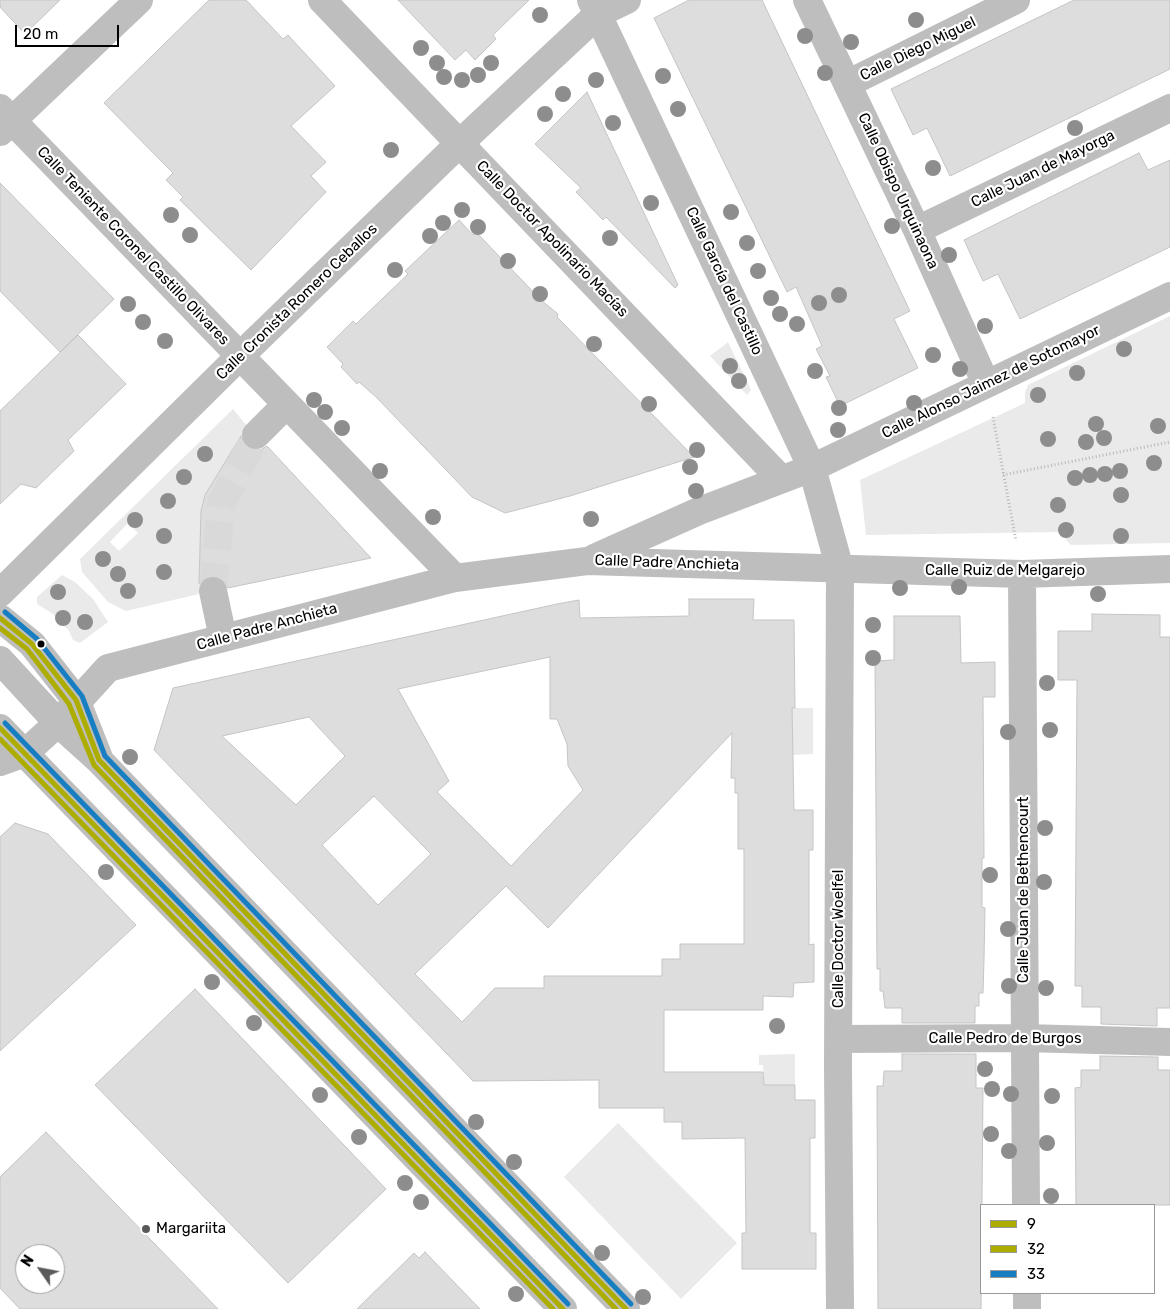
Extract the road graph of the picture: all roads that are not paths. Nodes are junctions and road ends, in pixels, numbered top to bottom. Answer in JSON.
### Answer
{"nodes":[{"id":1,"x":139,"y":0,"type":"edge"},
{"id":2,"x":322,"y":0,"type":"edge"},
{"id":3,"x":627,"y":0,"type":"edge"},
{"id":4,"x":807,"y":0,"type":"edge"},
{"id":5,"x":1016,"y":0,"type":"edge"},
{"id":6,"x":594,"y":7,"type":"edge"},
{"id":7,"x":847,"y":84,"type":"junction"},
{"id":8,"x":1170,"y":108,"type":"edge"},
{"id":9,"x":4,"y":120,"type":"edge"},
{"id":10,"x":460,"y":143,"type":"junction"},
{"id":11,"x":917,"y":230,"type":"junction"},
{"id":12,"x":1170,"y":296,"type":"edge"},
{"id":13,"x":239,"y":357,"type":"junction"},
{"id":14,"x":986,"y":384,"type":"junction"},
{"id":15,"x":286,"y":405,"type":"junction"},
{"id":16,"x":256,"y":435,"type":"tunnel mouth"},
{"id":17,"x":812,"y":468,"type":"junction"},
{"id":18,"x":781,"y":479,"type":"junction"},
{"id":19,"x":587,"y":561,"type":"junction"},
{"id":20,"x":840,"y":569,"type":"junction"},
{"id":21,"x":1170,"y":569,"type":"edge"},
{"id":22,"x":1022,"y":574,"type":"junction"},
{"id":23,"x":455,"y":578,"type":"junction"},
{"id":24,"x":213,"y":591,"type":"tunnel mouth"},
{"id":25,"x":0,"y":594,"type":"edge"},
{"id":26,"x":0,"y":618,"type":"edge"},
{"id":27,"x":223,"y":638,"type":"junction"},
{"id":28,"x":0,"y":660,"type":"edge"},
{"id":29,"x":81,"y":711,"type":"junction"},
{"id":30,"x":58,"y":722,"type":"junction"},
{"id":31,"x":0,"y":728,"type":"edge"},
{"id":32,"x":12,"y":758,"type":"edge"},
{"id":33,"x":99,"y":760,"type":"junction"},
{"id":34,"x":1025,"y":1038,"type":"junction"},
{"id":35,"x":839,"y":1039,"type":"junction"},
{"id":36,"x":1170,"y":1042,"type":"edge"},
{"id":37,"x":1026,"y":1204,"type":"edge"},
{"id":38,"x":1027,"y":1294,"type":"edge"},
{"id":39,"x":563,"y":1309,"type":"edge"},
{"id":40,"x":626,"y":1309,"type":"edge"},
{"id":41,"x":840,"y":1309,"type":"edge"},
{"id":42,"x":1027,"y":1309,"type":"edge"}],
"edges":[{"from":1,"to":9,"type":"street"},
{"from":2,"to":10,"type":"street","name":"Calle Doctor Apolinario Macías"},
{"from":3,"to":6,"type":"street","name":"Calle Cronista Romero Ceballos"},
{"from":4,"to":7,"type":"street","name":"Calle Obispo Urquinaona"},
{"from":5,"to":7,"type":"street","name":"Calle Diego Miguel"},
{"from":6,"to":10,"type":"street","name":"Calle Cronista Romero Ceballos"},
{"from":6,"to":17,"type":"street","name":"Calle García del Castillo"},
{"from":7,"to":11,"type":"street","name":"Calle Obispo Urquinaona"},
{"from":8,"to":11,"type":"street","name":"Calle Juan de Mayorga"},
{"from":9,"to":13,"type":"street","name":"Calle Teniente Coronel Castillo Olivares"},
{"from":10,"to":13,"type":"street","name":"Calle Cronista Romero Ceballos"},
{"from":10,"to":18,"type":"street","name":"Calle Doctor Apolinario Macías"},
{"from":11,"to":14,"type":"street","name":"Calle Obispo Urquinaona"},
{"from":12,"to":14,"type":"street","name":"Calle Alonso Jaimez de Sotomayor"},
{"from":13,"to":15,"type":"street","name":"Calle Teniente Coronel Castillo Olivares"},
{"from":13,"to":25,"type":"street","name":"Calle Cronista Romero Ceballos"},
{"from":14,"to":17,"type":"street","name":"Calle Alonso Jaimez de Sotomayor"},
{"from":15,"to":16,"type":"street"},
{"from":15,"to":23,"type":"street","name":"Calle Teniente Coronel Castillo Olivares"},
{"from":17,"to":18,"type":"street","name":"Calle Padre Anchieta"},
{"from":17,"to":20,"type":"street","name":"Calle García del Castillo"},
{"from":18,"to":19,"type":"street","name":"Calle Padre Anchieta"},
{"from":19,"to":20,"type":"street","name":"Calle Padre Anchieta"},
{"from":19,"to":23,"type":"street","name":"Calle Padre Anchieta"},
{"from":20,"to":22,"type":"street","name":"Calle Ruiz de Melgarejo"},
{"from":20,"to":35,"type":"street","name":"Calle Doctor Woelfel"},
{"from":21,"to":22,"type":"street","name":"Calle Ruiz de Melgarejo"},
{"from":22,"to":34,"type":"street","name":"Calle Juan de Bethencourt"},
{"from":23,"to":27,"type":"street","name":"Calle Padre Anchieta"},
{"from":24,"to":27,"type":"street"},
{"from":26,"to":29,"type":"street"},
{"from":27,"to":29,"type":"street","name":"Calle Padre Anchieta"},
{"from":28,"to":30,"type":"street"},
{"from":29,"to":30,"type":"street","name":"Calle Padre Anchieta"},
{"from":29,"to":33,"type":"street"},
{"from":30,"to":32,"type":"street","name":"Calle Padre Anchieta"},
{"from":30,"to":33,"type":"street"},
{"from":31,"to":32,"type":"street"},
{"from":32,"to":39,"type":"street"},
{"from":33,"to":40,"type":"street"},
{"from":34,"to":35,"type":"street","name":"Calle Pedro de Burgos"},
{"from":34,"to":36,"type":"street","name":"Calle Pedro de Burgos"},
{"from":34,"to":37,"type":"street","name":"Calle Juan de Bethencourt"},
{"from":35,"to":41,"type":"street","name":"Calle Doctor Woelfel"},
{"from":38,"to":42,"type":"street"}]}
